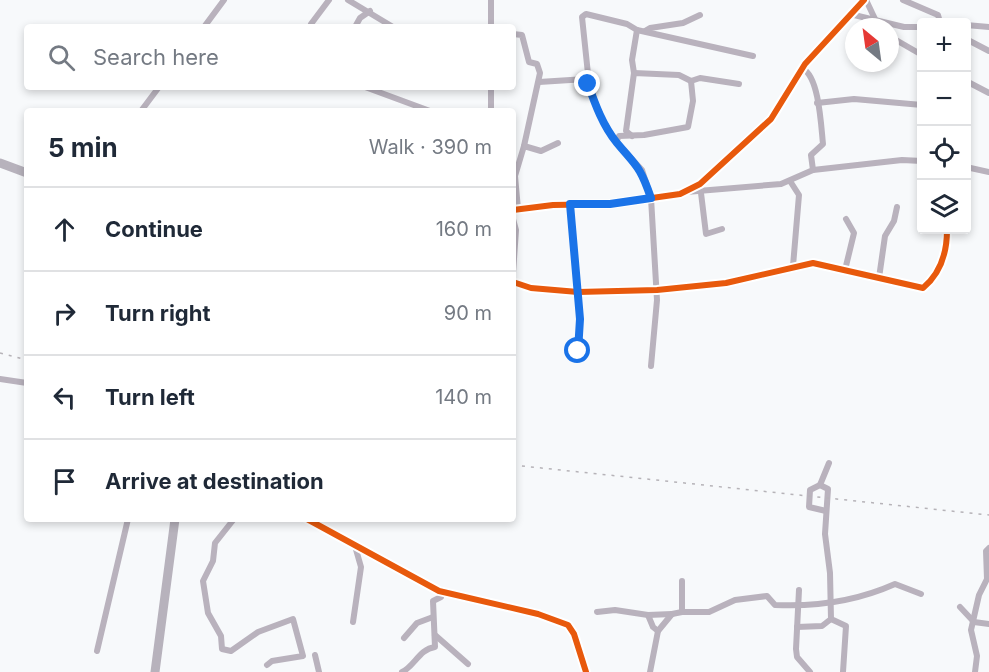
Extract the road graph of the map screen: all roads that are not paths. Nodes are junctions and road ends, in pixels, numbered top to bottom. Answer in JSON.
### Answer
{"nodes":[{"id":1,"x":224,"y":0,"type":"edge"},
{"id":2,"x":328,"y":0,"type":"edge"},
{"id":3,"x":348,"y":0,"type":"edge"},
{"id":4,"x":491,"y":0,"type":"edge"},
{"id":5,"x":865,"y":0,"type":"edge"},
{"id":6,"x":903,"y":0,"type":"edge"},
{"id":7,"x":369,"y":11,"type":"junction"},
{"id":8,"x":850,"y":14,"type":"junction"},
{"id":9,"x":700,"y":15,"type":"dead end"},
{"id":10,"x":870,"y":18,"type":"edge"},
{"id":11,"x":874,"y":18,"type":"edge"},
{"id":12,"x":938,"y":18,"type":"edge"},
{"id":13,"x":206,"y":24,"type":"edge"},
{"id":14,"x":311,"y":24,"type":"dead end"},
{"id":15,"x":357,"y":24,"type":"edge"},
{"id":16,"x":388,"y":24,"type":"edge"},
{"id":17,"x":491,"y":24,"type":"edge"},
{"id":18,"x":971,"y":25,"type":"edge"},
{"id":19,"x":899,"y":26,"type":"edge"},
{"id":20,"x":917,"y":27,"type":"edge"},
{"id":21,"x":989,"y":27,"type":"edge"},
{"id":22,"x":637,"y":30,"type":"junction"},
{"id":23,"x":645,"y":31,"type":"junction"},
{"id":24,"x":516,"y":34,"type":"edge"},
{"id":25,"x":899,"y":42,"type":"edge"},
{"id":26,"x":971,"y":42,"type":"edge"},
{"id":27,"x":989,"y":51,"type":"edge"},
{"id":28,"x":917,"y":53,"type":"edge"},
{"id":29,"x":753,"y":56,"type":"dead end"},
{"id":30,"x":803,"y":69,"type":"junction"},
{"id":31,"x":634,"y":73,"type":"junction"},
{"id":32,"x":586,"y":79,"type":"junction"},
{"id":33,"x":691,"y":81,"type":"junction"},
{"id":34,"x":539,"y":82,"type":"junction"},
{"id":35,"x":739,"y":84,"type":"dead end"},
{"id":36,"x":971,"y":84,"type":"edge"},
{"id":37,"x":157,"y":90,"type":"edge"},
{"id":38,"x":373,"y":90,"type":"edge"},
{"id":39,"x":491,"y":90,"type":"edge"},
{"id":40,"x":989,"y":93,"type":"edge"},
{"id":41,"x":817,"y":103,"type":"junction"},
{"id":42,"x":917,"y":105,"type":"edge"},
{"id":43,"x":143,"y":108,"type":"edge"},
{"id":44,"x":422,"y":108,"type":"edge"},
{"id":45,"x":491,"y":108,"type":"edge"},
{"id":46,"x":632,"y":136,"type":"junction"},
{"id":47,"x":616,"y":142,"type":"junction"},
{"id":48,"x":558,"y":143,"type":"dead end"},
{"id":49,"x":524,"y":146,"type":"junction"},
{"id":50,"x":917,"y":160,"type":"edge"},
{"id":51,"x":0,"y":163,"type":"edge"},
{"id":52,"x":971,"y":168,"type":"edge"},
{"id":53,"x":813,"y":170,"type":"junction"},
{"id":54,"x":24,"y":172,"type":"edge"},
{"id":55,"x":989,"y":172,"type":"edge"},
{"id":56,"x":516,"y":173,"type":"edge"},
{"id":57,"x":790,"y":181,"type":"junction"},
{"id":58,"x":685,"y":192,"type":"junction"},
{"id":59,"x":701,"y":193,"type":"junction"},
{"id":60,"x":651,"y":198,"type":"junction"},
{"id":61,"x":570,"y":204,"type":"junction"},
{"id":62,"x":897,"y":207,"type":"dead end"},
{"id":63,"x":516,"y":209,"type":"edge"},
{"id":64,"x":846,"y":219,"type":"dead end"},
{"id":65,"x":722,"y":229,"type":"dead end"},
{"id":66,"x":946,"y":234,"type":"edge"},
{"id":67,"x":793,"y":266,"type":"junction"},
{"id":68,"x":845,"y":270,"type":"junction"},
{"id":69,"x":879,"y":278,"type":"junction"},
{"id":70,"x":516,"y":283,"type":"edge"},
{"id":71,"x":656,"y":290,"type":"junction"},
{"id":72,"x":578,"y":292,"type":"junction"},
{"id":73,"x":578,"y":351,"type":"dead end"},
{"id":74,"x":651,"y":366,"type":"dead end"},
{"id":75,"x":0,"y":379,"type":"edge"},
{"id":76,"x":24,"y":383,"type":"edge"},
{"id":77,"x":830,"y":463,"type":"dead end"},
{"id":78,"x":820,"y":485,"type":"junction"},
{"id":79,"x":826,"y":511,"type":"junction"},
{"id":80,"x":127,"y":522,"type":"edge"},
{"id":81,"x":175,"y":522,"type":"edge"},
{"id":82,"x":232,"y":522,"type":"edge"},
{"id":83,"x":313,"y":522,"type":"edge"},
{"id":84,"x":355,"y":545,"type":"junction"},
{"id":85,"x":989,"y":548,"type":"edge"},
{"id":86,"x":682,"y":581,"type":"dead end"},
{"id":87,"x":799,"y":590,"type":"dead end"},
{"id":88,"x":439,"y":591,"type":"junction"},
{"id":89,"x":921,"y":594,"type":"dead end"},
{"id":90,"x":832,"y":602,"type":"junction"},
{"id":91,"x":799,"y":606,"type":"junction"},
{"id":92,"x":960,"y":608,"type":"dead end"},
{"id":93,"x":597,"y":612,"type":"dead end"},
{"id":94,"x":682,"y":612,"type":"junction"},
{"id":95,"x":672,"y":614,"type":"junction"},
{"id":96,"x":648,"y":615,"type":"junction"},
{"id":97,"x":433,"y":616,"type":"junction"},
{"id":98,"x":831,"y":619,"type":"junction"},
{"id":99,"x":352,"y":622,"type":"dead end"},
{"id":100,"x":974,"y":622,"type":"junction"},
{"id":101,"x":989,"y":624,"type":"edge"},
{"id":102,"x":797,"y":627,"type":"junction"},
{"id":103,"x":658,"y":631,"type":"junction"},
{"id":104,"x":435,"y":635,"type":"junction"},
{"id":105,"x":404,"y":638,"type":"dead end"},
{"id":106,"x":97,"y":651,"type":"dead end"},
{"id":107,"x":315,"y":655,"type":"dead end"},
{"id":108,"x":468,"y":664,"type":"dead end"},
{"id":109,"x":267,"y":665,"type":"dead end"},
{"id":110,"x":155,"y":672,"type":"edge"},
{"id":111,"x":319,"y":672,"type":"edge"},
{"id":112,"x":402,"y":672,"type":"edge"},
{"id":113,"x":585,"y":672,"type":"edge"},
{"id":114,"x":650,"y":672,"type":"edge"},
{"id":115,"x":810,"y":672,"type":"edge"},
{"id":116,"x":843,"y":672,"type":"edge"},
{"id":117,"x":975,"y":672,"type":"edge"}],
"edges":[{"from":1,"to":13,"type":"street"},
{"from":2,"to":14,"type":"street"},
{"from":3,"to":7,"type":"street"},
{"from":4,"to":17,"type":"street"},
{"from":5,"to":8,"type":"street"},
{"from":5,"to":11,"type":"street"},
{"from":6,"to":12,"type":"street"},
{"from":7,"to":15,"type":"street"},
{"from":7,"to":16,"type":"street"},
{"from":8,"to":10,"type":"street"},
{"from":8,"to":30,"type":"street"},
{"from":9,"to":23,"type":"street"},
{"from":18,"to":21,"type":"street"},
{"from":19,"to":20,"type":"street"},
{"from":22,"to":23,"type":"street"},
{"from":22,"to":31,"type":"street"},
{"from":22,"to":32,"type":"street"},
{"from":23,"to":29,"type":"street"},
{"from":24,"to":34,"type":"street"},
{"from":25,"to":28,"type":"street"},
{"from":26,"to":27,"type":"street"},
{"from":30,"to":41,"type":"street"},
{"from":30,"to":58,"type":"street"},
{"from":31,"to":33,"type":"street"},
{"from":31,"to":46,"type":"street"},
{"from":32,"to":34,"type":"street"},
{"from":32,"to":47,"type":"street"},
{"from":33,"to":35,"type":"street"},
{"from":33,"to":46,"type":"street"},
{"from":34,"to":49,"type":"street"},
{"from":36,"to":40,"type":"street"},
{"from":37,"to":43,"type":"street"},
{"from":38,"to":44,"type":"street"},
{"from":39,"to":45,"type":"street"},
{"from":41,"to":42,"type":"street"},
{"from":41,"to":53,"type":"street"},
{"from":46,"to":47,"type":"street"},
{"from":47,"to":60,"type":"street"},
{"from":48,"to":49,"type":"street"},
{"from":49,"to":56,"type":"street"},
{"from":50,"to":53,"type":"street"},
{"from":51,"to":54,"type":"main road"},
{"from":52,"to":55,"type":"street"},
{"from":53,"to":57,"type":"street"},
{"from":57,"to":59,"type":"street"},
{"from":57,"to":67,"type":"street"},
{"from":58,"to":59,"type":"street"},
{"from":58,"to":60,"type":"street"},
{"from":59,"to":65,"type":"street"},
{"from":60,"to":61,"type":"street"},
{"from":60,"to":71,"type":"street"},
{"from":61,"to":63,"type":"street"},
{"from":61,"to":72,"type":"street"},
{"from":62,"to":69,"type":"street"},
{"from":64,"to":68,"type":"street"},
{"from":66,"to":69,"type":"street"},
{"from":67,"to":68,"type":"street"},
{"from":67,"to":71,"type":"street"},
{"from":68,"to":69,"type":"street"},
{"from":70,"to":72,"type":"street"},
{"from":71,"to":72,"type":"street"},
{"from":71,"to":74,"type":"street"},
{"from":72,"to":73,"type":"street"},
{"from":75,"to":76,"type":"street"},
{"from":77,"to":78,"type":"street"},
{"from":78,"to":79,"type":"street"},
{"from":78,"to":79,"type":"street"},
{"from":79,"to":90,"type":"street"},
{"from":80,"to":106,"type":"street"},
{"from":81,"to":110,"type":"main road"},
{"from":82,"to":109,"type":"street"},
{"from":83,"to":84,"type":"street"},
{"from":84,"to":88,"type":"street"},
{"from":84,"to":99,"type":"street"},
{"from":85,"to":100,"type":"street"},
{"from":86,"to":94,"type":"street"},
{"from":87,"to":91,"type":"street"},
{"from":88,"to":97,"type":"street"},
{"from":88,"to":113,"type":"street"},
{"from":89,"to":90,"type":"street"},
{"from":90,"to":91,"type":"street"},
{"from":90,"to":98,"type":"street"},
{"from":91,"to":94,"type":"street"},
{"from":91,"to":102,"type":"street"},
{"from":92,"to":100,"type":"street"},
{"from":93,"to":96,"type":"street"},
{"from":94,"to":95,"type":"street"},
{"from":95,"to":96,"type":"street"},
{"from":95,"to":103,"type":"street"},
{"from":96,"to":103,"type":"street"},
{"from":97,"to":104,"type":"street"},
{"from":97,"to":105,"type":"street"},
{"from":98,"to":102,"type":"street"},
{"from":98,"to":116,"type":"street"},
{"from":100,"to":101,"type":"street"},
{"from":100,"to":117,"type":"street"},
{"from":102,"to":115,"type":"street"},
{"from":103,"to":114,"type":"street"},
{"from":104,"to":108,"type":"street"},
{"from":104,"to":112,"type":"street"},
{"from":107,"to":111,"type":"street"}]}
